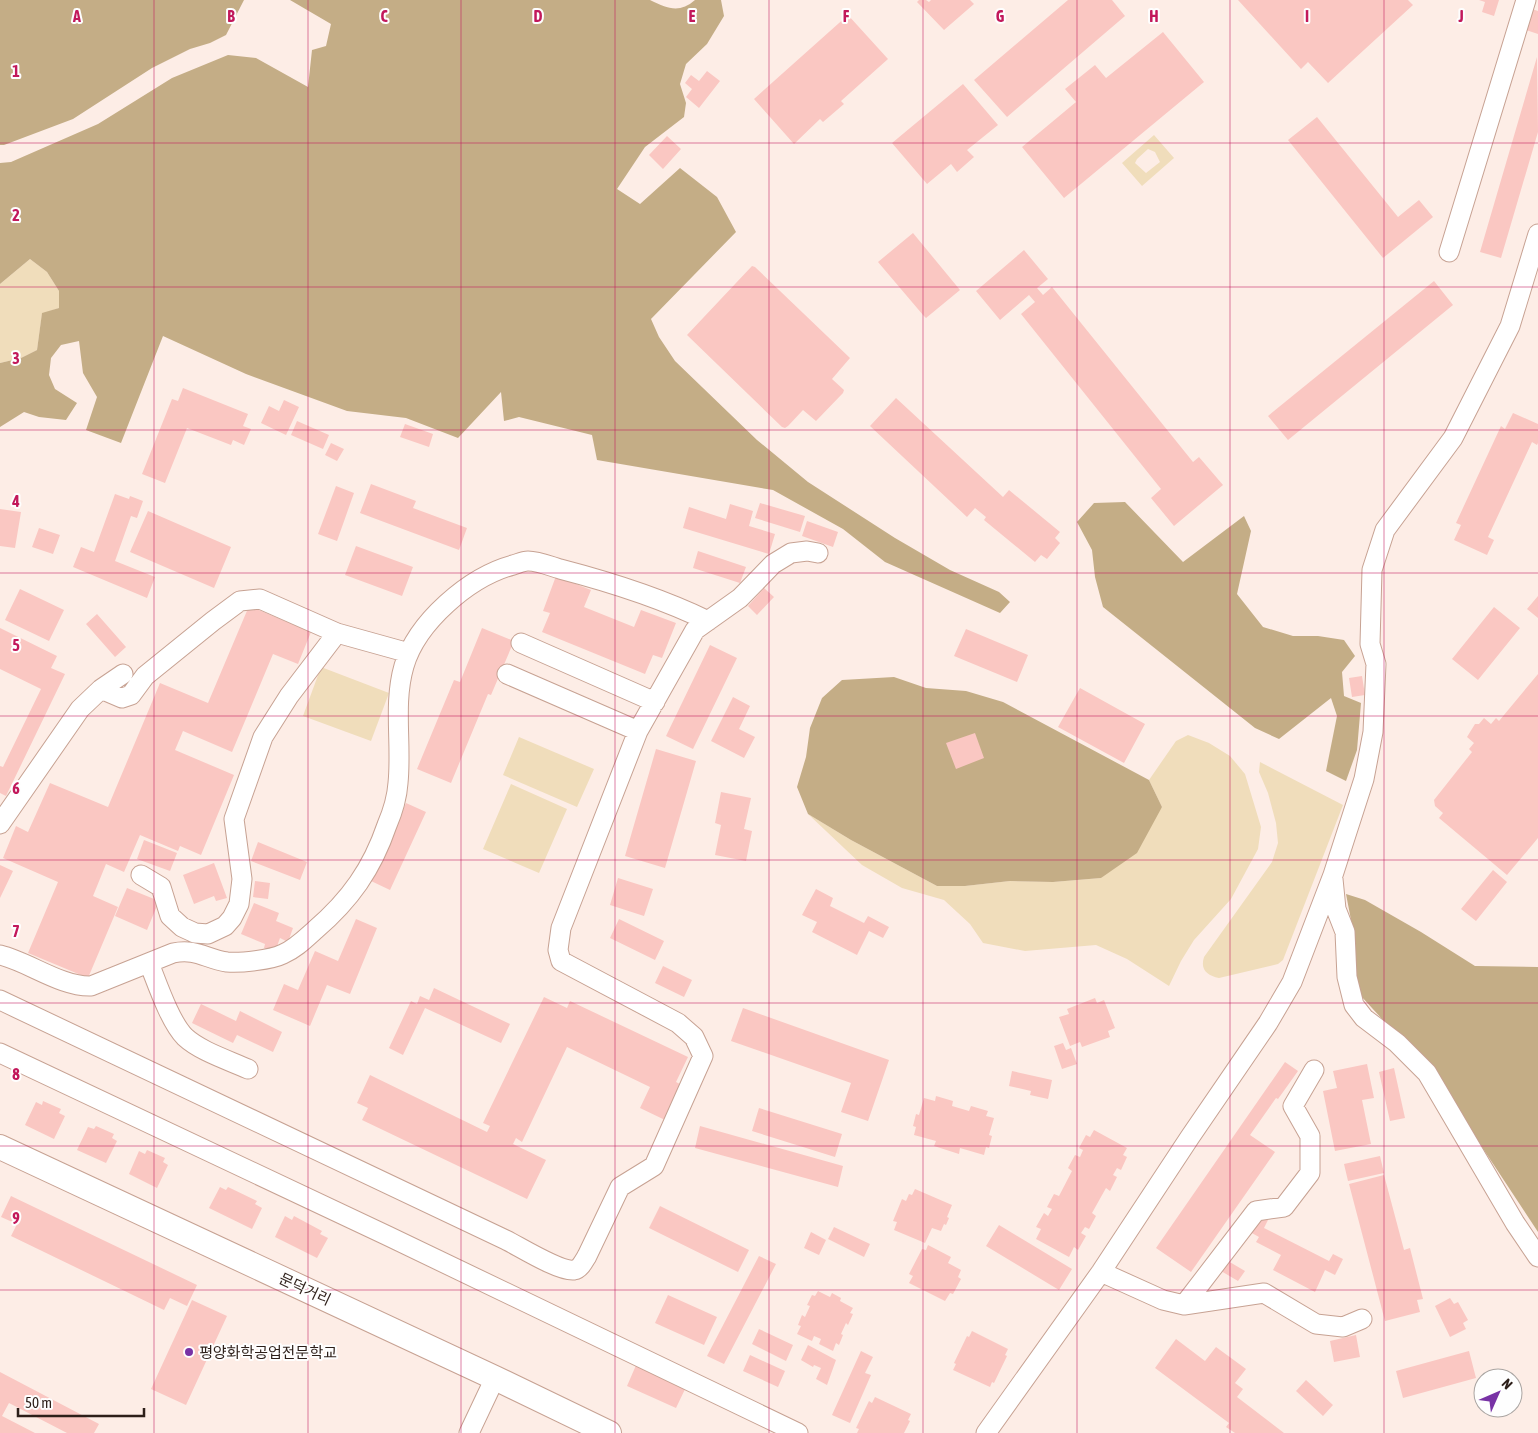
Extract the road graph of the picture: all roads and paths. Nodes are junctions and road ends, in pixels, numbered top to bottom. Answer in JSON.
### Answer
{"nodes":[{"id":1,"x":1526,"y":0,"type":"edge"},
{"id":2,"x":1538,"y":234,"type":"edge"},
{"id":3,"x":1450,"y":252,"type":"dead end"},
{"id":4,"x":818,"y":553,"type":"dead end"},
{"id":5,"x":708,"y":620,"type":"junction"},
{"id":6,"x":337,"y":633,"type":"junction"},
{"id":7,"x":521,"y":643,"type":"dead end"},
{"id":8,"x":409,"y":653,"type":"junction"},
{"id":9,"x":123,"y":674,"type":"dead end"},
{"id":10,"x":507,"y":674,"type":"dead end"},
{"id":11,"x":100,"y":689,"type":"junction"},
{"id":12,"x":655,"y":702,"type":"junction"},
{"id":13,"x":638,"y":731,"type":"junction"},
{"id":14,"x":0,"y":824,"type":"edge"},
{"id":15,"x":1333,"y":875,"type":"junction"},
{"id":16,"x":142,"y":876,"type":"dead end"},
{"id":17,"x":0,"y":955,"type":"edge"},
{"id":18,"x":149,"y":963,"type":"junction"},
{"id":19,"x":0,"y":1000,"type":"edge"},
{"id":20,"x":0,"y":1053,"type":"edge"},
{"id":21,"x":248,"y":1069,"type":"dead end"},
{"id":22,"x":1314,"y":1070,"type":"dead end"},
{"id":23,"x":0,"y":1147,"type":"edge"},
{"id":24,"x":1538,"y":1257,"type":"edge"},
{"id":25,"x":1101,"y":1272,"type":"junction"},
{"id":26,"x":1184,"y":1305,"type":"junction"},
{"id":27,"x":1362,"y":1319,"type":"dead end"},
{"id":28,"x":495,"y":1378,"type":"junction"},
{"id":29,"x":469,"y":1433,"type":"edge"},
{"id":30,"x":609,"y":1433,"type":"edge"},
{"id":31,"x":798,"y":1433,"type":"edge"},
{"id":32,"x":986,"y":1433,"type":"edge"}],
"edges":[{"from":1,"to":3,"type":"street"},
{"from":2,"to":15,"type":"street"},
{"from":4,"to":5,"type":"street"},
{"from":5,"to":8,"type":"street"},
{"from":5,"to":12,"type":"street"},
{"from":6,"to":8,"type":"street"},
{"from":6,"to":11,"type":"street"},
{"from":6,"to":16,"type":"street"},
{"from":7,"to":12,"type":"street"},
{"from":8,"to":18,"type":"street"},
{"from":9,"to":11,"type":"street"},
{"from":10,"to":13,"type":"street"},
{"from":11,"to":14,"type":"street"},
{"from":12,"to":13,"type":"street"},
{"from":13,"to":19,"type":"street"},
{"from":15,"to":24,"type":"street"},
{"from":15,"to":25,"type":"street"},
{"from":17,"to":18,"type":"street"},
{"from":18,"to":21,"type":"street"},
{"from":20,"to":31,"type":"street"},
{"from":22,"to":26,"type":"street"},
{"from":23,"to":28,"type":"main road","name":"문덕거리"},
{"from":25,"to":26,"type":"street"},
{"from":25,"to":32,"type":"street"},
{"from":26,"to":27,"type":"street"},
{"from":28,"to":29,"type":"street"},
{"from":28,"to":30,"type":"main road","name":"문덕거리"}]}
